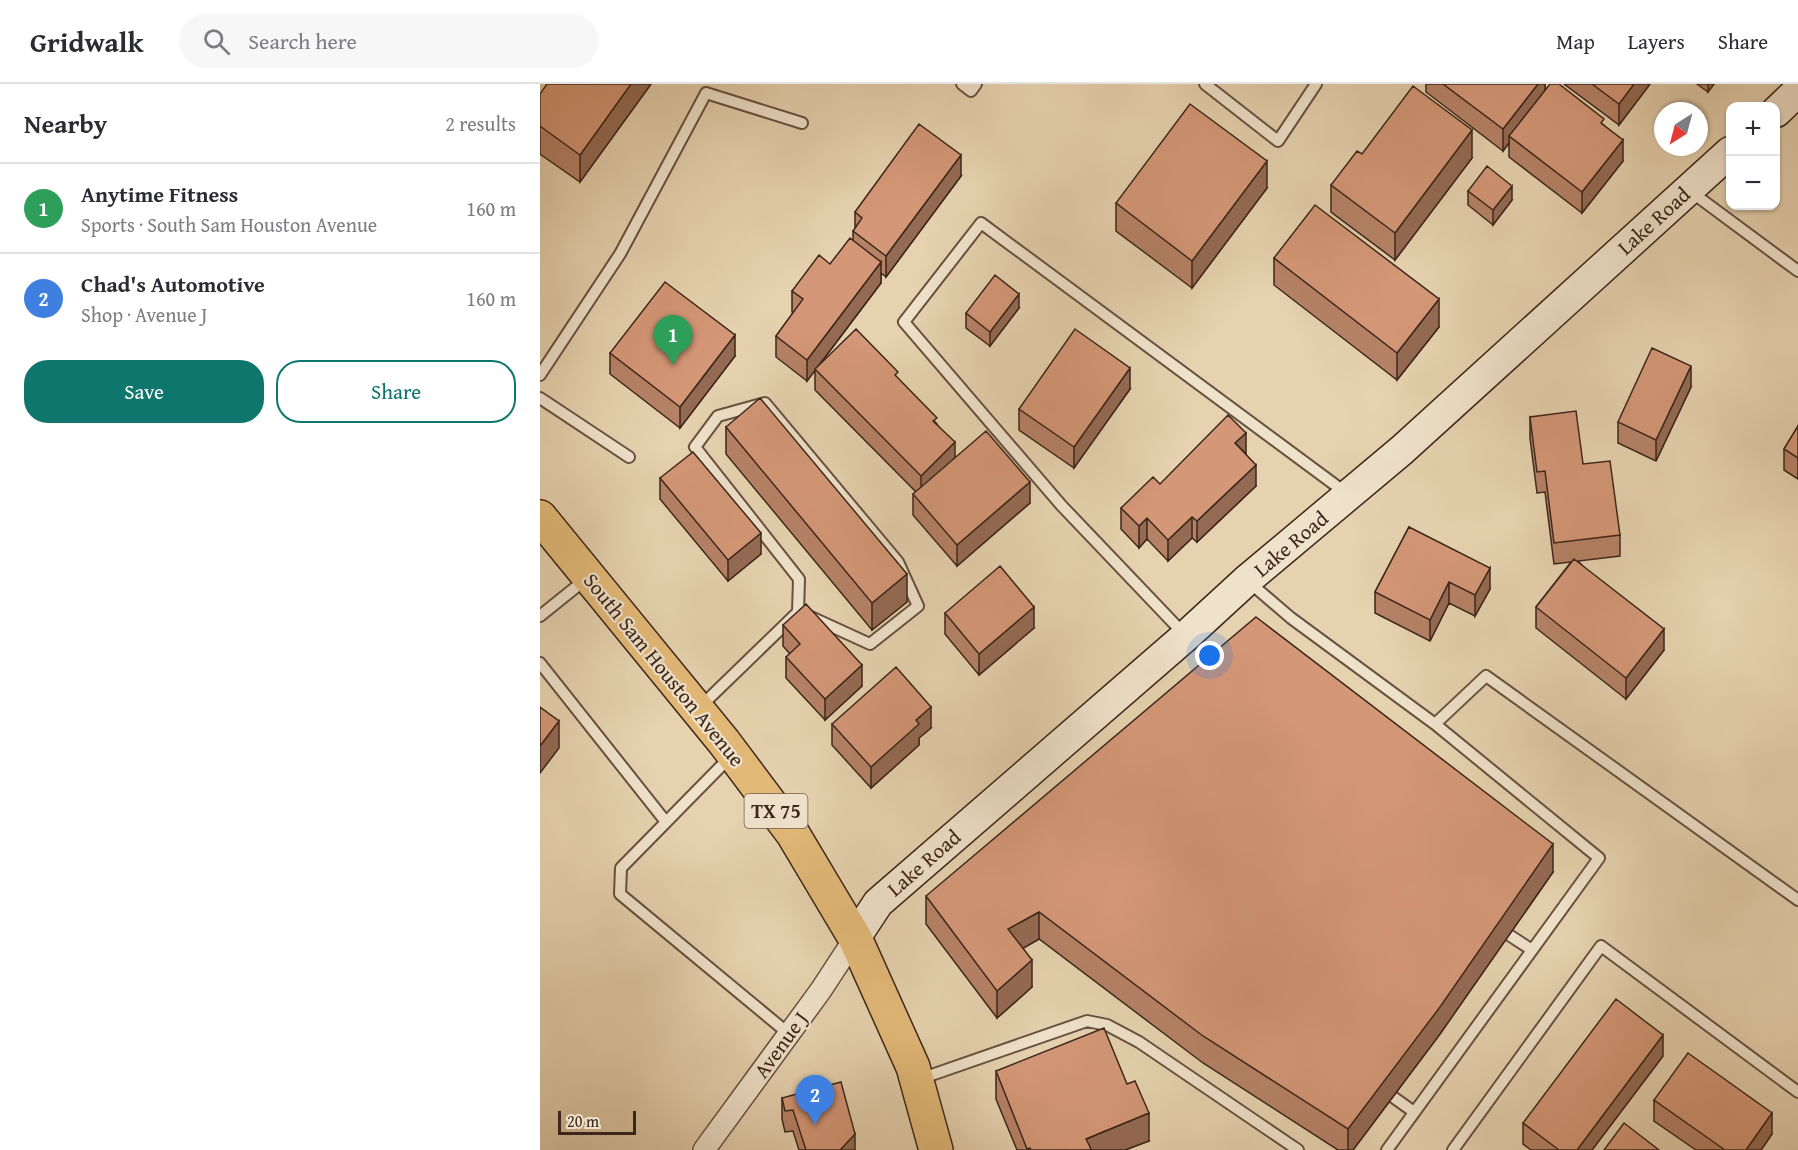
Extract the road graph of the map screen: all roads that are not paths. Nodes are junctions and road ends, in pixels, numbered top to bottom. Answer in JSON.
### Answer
{"nodes":[{"id":1,"x":962,"y":84,"type":"edge"},
{"id":2,"x":976,"y":84,"type":"edge"},
{"id":3,"x":1205,"y":84,"type":"edge"},
{"id":4,"x":1316,"y":84,"type":"edge"},
{"id":5,"x":1798,"y":92,"type":"edge"},
{"id":6,"x":1780,"y":108,"type":"edge"},
{"id":7,"x":802,"y":123,"type":"dead end"},
{"id":8,"x":1728,"y":156,"type":"edge"},
{"id":9,"x":1689,"y":190,"type":"junction"},
{"id":10,"x":1798,"y":271,"type":"edge"},
{"id":11,"x":540,"y":375,"type":"edge"},
{"id":12,"x":540,"y":398,"type":"edge"},
{"id":13,"x":629,"y":457,"type":"dead end"},
{"id":14,"x":1349,"y":495,"type":"junction"},
{"id":15,"x":540,"y":517,"type":"edge"},
{"id":16,"x":589,"y":577,"type":"junction"},
{"id":17,"x":1247,"y":580,"type":"junction"},
{"id":18,"x":798,"y":612,"type":"junction"},
{"id":19,"x":540,"y":616,"type":"edge"},
{"id":20,"x":1186,"y":636,"type":"junction"},
{"id":21,"x":540,"y":663,"type":"edge"},
{"id":22,"x":697,"y":709,"type":"junction"},
{"id":23,"x":1435,"y":724,"type":"junction"},
{"id":24,"x":733,"y":754,"type":"junction"},
{"id":25,"x":666,"y":822,"type":"junction"},
{"id":26,"x":1798,"y":900,"type":"edge"},
{"id":27,"x":1509,"y":935,"type":"edge"},
{"id":28,"x":855,"y":938,"type":"junction"},
{"id":29,"x":1532,"y":950,"type":"junction"},
{"id":30,"x":789,"y":1034,"type":"junction"},
{"id":31,"x":917,"y":1080,"type":"junction"},
{"id":32,"x":1798,"y":1092,"type":"edge"},
{"id":33,"x":1393,"y":1097,"type":"edge"},
{"id":34,"x":1414,"y":1112,"type":"junction"},
{"id":35,"x":704,"y":1150,"type":"edge"},
{"id":36,"x":936,"y":1150,"type":"edge"},
{"id":37,"x":1298,"y":1150,"type":"edge"},
{"id":38,"x":1387,"y":1150,"type":"edge"},
{"id":39,"x":1453,"y":1150,"type":"edge"}],
"edges":[{"from":1,"to":2,"type":"lane"},
{"from":3,"to":4,"type":"lane"},
{"from":5,"to":6,"type":"street"},
{"from":7,"to":11,"type":"lane"},
{"from":8,"to":9,"type":"street","name":"Lake Road"},
{"from":9,"to":10,"type":"lane"},
{"from":9,"to":14,"type":"street","name":"Lake Road"},
{"from":12,"to":13,"type":"lane"},
{"from":14,"to":17,"type":"street","name":"Lake Road"},
{"from":14,"to":20,"type":"lane"},
{"from":15,"to":16,"type":"main road","name":"South Sam Houston Avenue","number":"TX 75"},
{"from":16,"to":19,"type":"lane"},
{"from":16,"to":22,"type":"main road","name":"South Sam Houston Avenue","number":"TX 75"},
{"from":17,"to":20,"type":"street","name":"Lake Road"},
{"from":17,"to":23,"type":"lane"},
{"from":18,"to":18,"type":"lane"},
{"from":18,"to":22,"type":"lane"},
{"from":20,"to":28,"type":"street","name":"Lake Road"},
{"from":21,"to":25,"type":"lane"},
{"from":22,"to":24,"type":"main road","name":"South Sam Houston Avenue","number":"TX 75"},
{"from":23,"to":26,"type":"lane"},
{"from":23,"to":29,"type":"lane"},
{"from":24,"to":25,"type":"lane"},
{"from":24,"to":28,"type":"main road","name":"South Sam Houston Avenue","number":"TX 75"},
{"from":25,"to":30,"type":"lane"},
{"from":27,"to":29,"type":"lane"},
{"from":28,"to":30,"type":"street","name":"Avenue J"},
{"from":28,"to":31,"type":"main road","name":"South Sam Houston Avenue","number":"TX 75"},
{"from":29,"to":34,"type":"lane"},
{"from":30,"to":35,"type":"street","name":"Avenue J"},
{"from":31,"to":36,"type":"main road","name":"South Sam Houston Avenue","number":"TX 75"},
{"from":31,"to":37,"type":"lane"},
{"from":32,"to":39,"type":"lane"},
{"from":33,"to":34,"type":"lane"},
{"from":34,"to":38,"type":"lane"}]}
